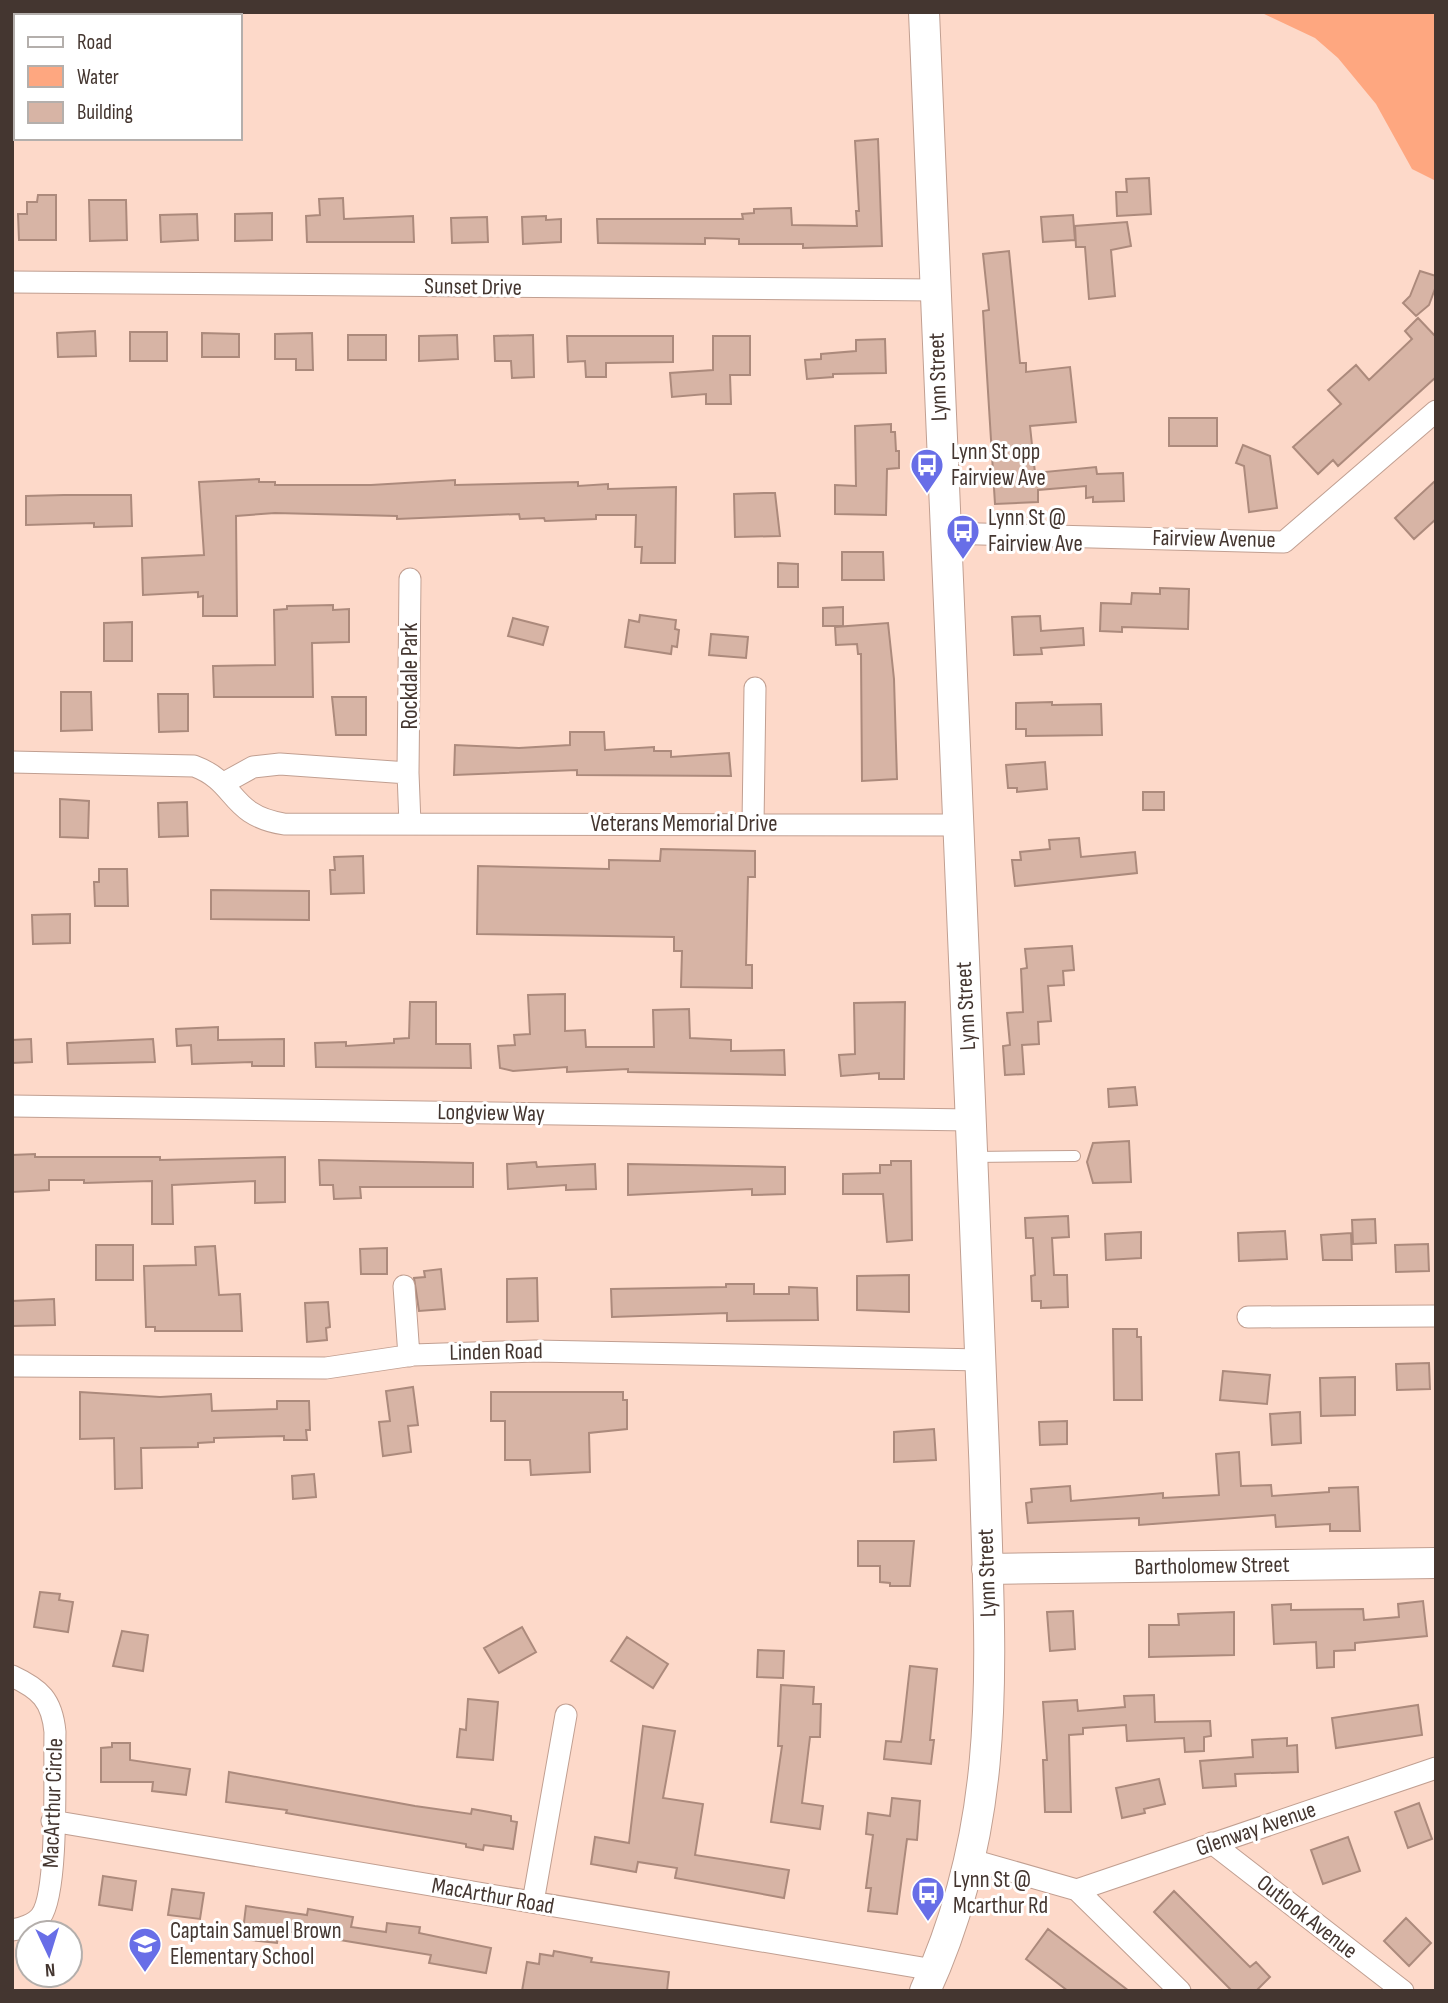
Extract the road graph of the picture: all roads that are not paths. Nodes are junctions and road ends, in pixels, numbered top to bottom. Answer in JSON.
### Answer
{"nodes":[{"id":1,"x":919,"y":13,"type":"edge"},
{"id":2,"x":12,"y":282,"type":"edge"},
{"id":3,"x":934,"y":290,"type":"junction"},
{"id":4,"x":1436,"y":411,"type":"edge"},
{"id":5,"x":943,"y":533,"type":"junction"},
{"id":6,"x":410,"y":579,"type":"dead end"},
{"id":7,"x":755,"y":688,"type":"dead end"},
{"id":8,"x":12,"y":762,"type":"edge"},
{"id":9,"x":408,"y":773,"type":"junction"},
{"id":10,"x":224,"y":783,"type":"junction"},
{"id":11,"x":410,"y":824,"type":"junction"},
{"id":12,"x":754,"y":824,"type":"junction"},
{"id":13,"x":958,"y":825,"type":"junction"},
{"id":14,"x":12,"y":1106,"type":"edge"},
{"id":15,"x":971,"y":1120,"type":"junction"},
{"id":16,"x":1075,"y":1156,"type":"dead end"},
{"id":17,"x":972,"y":1157,"type":"junction"},
{"id":18,"x":404,"y":1286,"type":"dead end"},
{"id":19,"x":1436,"y":1316,"type":"edge"},
{"id":20,"x":1248,"y":1317,"type":"dead end"},
{"id":21,"x":409,"y":1356,"type":"junction"},
{"id":22,"x":981,"y":1360,"type":"junction"},
{"id":23,"x":12,"y":1366,"type":"edge"},
{"id":24,"x":1436,"y":1563,"type":"edge"},
{"id":25,"x":987,"y":1569,"type":"junction"},
{"id":26,"x":12,"y":1676,"type":"edge"},
{"id":27,"x":566,"y":1715,"type":"dead end"},
{"id":28,"x":1436,"y":1769,"type":"edge"},
{"id":29,"x":52,"y":1821,"type":"junction"},
{"id":30,"x":1212,"y":1843,"type":"junction"},
{"id":31,"x":972,"y":1860,"type":"junction"},
{"id":32,"x":1077,"y":1890,"type":"junction"},
{"id":33,"x":533,"y":1902,"type":"junction"},
{"id":34,"x":12,"y":1930,"type":"edge"},
{"id":35,"x":930,"y":1980,"type":"edge"},
{"id":36,"x":1180,"y":1991,"type":"edge"},
{"id":37,"x":1403,"y":1991,"type":"edge"}],
"edges":[{"from":1,"to":3,"type":"main road","name":"Lynn Street"},
{"from":2,"to":3,"type":"street","name":"Sunset Drive"},
{"from":3,"to":5,"type":"main road","name":"Lynn Street"},
{"from":4,"to":5,"type":"street","name":"Fairview Avenue"},
{"from":5,"to":13,"type":"main road","name":"Lynn Street"},
{"from":6,"to":9,"type":"street","name":"Rockdale Park"},
{"from":7,"to":12,"type":"street"},
{"from":8,"to":10,"type":"street","name":"Veterans Memorial Drive"},
{"from":9,"to":10,"type":"street"},
{"from":9,"to":11,"type":"street"},
{"from":10,"to":11,"type":"street","name":"Veterans Memorial Drive"},
{"from":11,"to":12,"type":"street","name":"Veterans Memorial Drive"},
{"from":12,"to":13,"type":"street","name":"Veterans Memorial Drive"},
{"from":13,"to":15,"type":"main road","name":"Lynn Street"},
{"from":14,"to":15,"type":"street","name":"Longview Way"},
{"from":15,"to":17,"type":"main road","name":"Lynn Street"},
{"from":16,"to":17,"type":"lane"},
{"from":17,"to":22,"type":"main road","name":"Lynn Street"},
{"from":18,"to":21,"type":"street"},
{"from":19,"to":20,"type":"street"},
{"from":21,"to":22,"type":"street","name":"Linden Road"},
{"from":21,"to":23,"type":"street","name":"Linden Road"},
{"from":22,"to":25,"type":"main road","name":"Lynn Street"},
{"from":24,"to":25,"type":"main road","name":"Bartholomew Street"},
{"from":25,"to":31,"type":"main road","name":"Lynn Street"},
{"from":26,"to":29,"type":"street","name":"MacArthur Circle"},
{"from":27,"to":33,"type":"street"},
{"from":28,"to":30,"type":"street","name":"Glenway Avenue"},
{"from":29,"to":33,"type":"street","name":"MacArthur Road"},
{"from":29,"to":34,"type":"street","name":"MacArthur Circle"},
{"from":30,"to":32,"type":"street","name":"Glenway Avenue"},
{"from":30,"to":37,"type":"street","name":"Outlook Avenue"},
{"from":31,"to":32,"type":"street"},
{"from":31,"to":35,"type":"main road","name":"Lynn Street"},
{"from":32,"to":36,"type":"street"},
{"from":33,"to":35,"type":"street","name":"MacArthur Road"}]}
